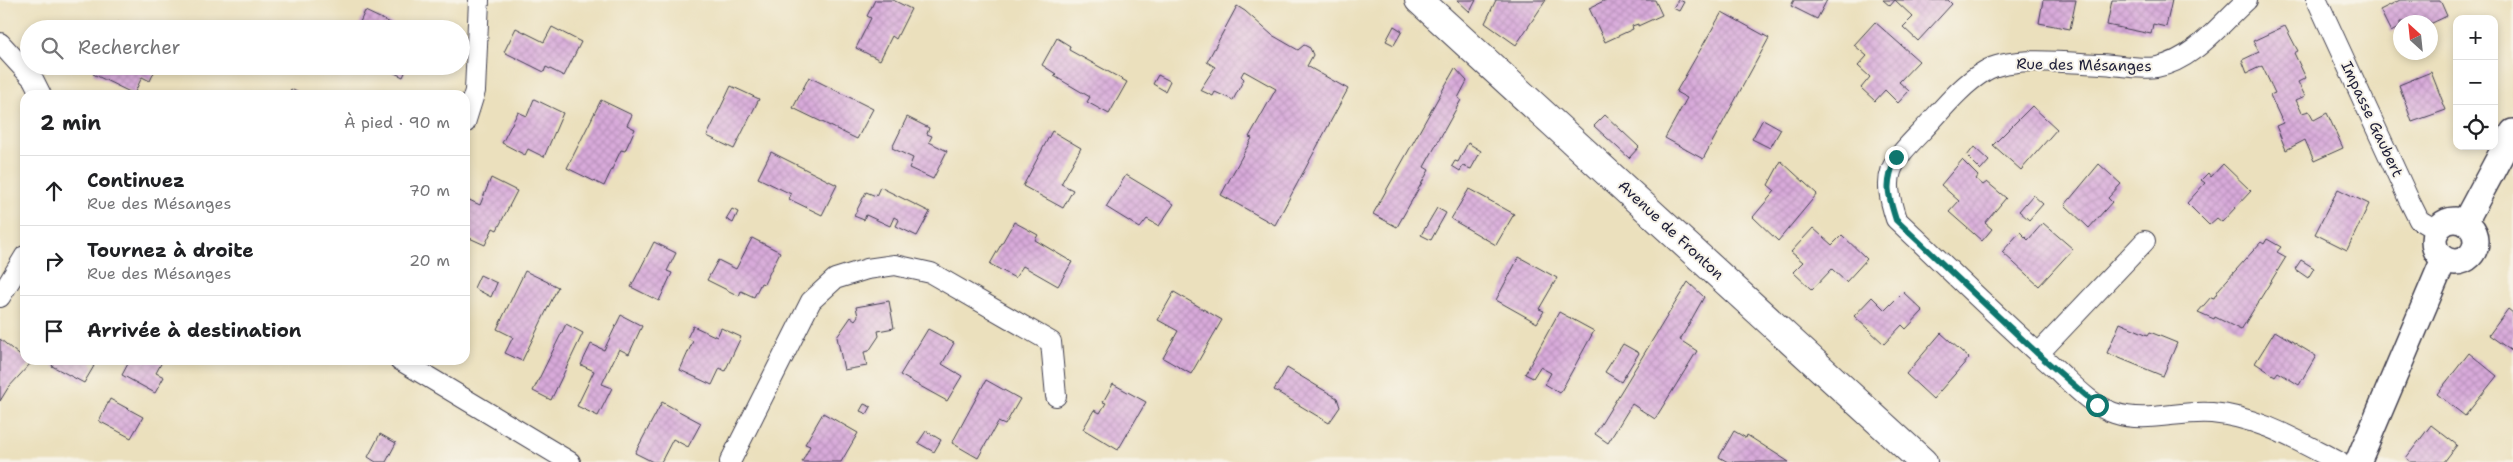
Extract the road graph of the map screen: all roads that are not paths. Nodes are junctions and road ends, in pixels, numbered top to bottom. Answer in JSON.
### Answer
{"nodes":[{"id":1,"x":479,"y":0,"type":"edge"},
{"id":2,"x":1418,"y":0,"type":"edge"},
{"id":3,"x":2248,"y":0,"type":"edge"},
{"id":4,"x":2317,"y":0,"type":"edge"},
{"id":5,"x":0,"y":43,"type":"edge"},
{"id":6,"x":20,"y":65,"type":"edge"},
{"id":7,"x":29,"y":75,"type":"edge"},
{"id":8,"x":38,"y":90,"type":"edge"},
{"id":9,"x":470,"y":108,"type":"edge"},
{"id":10,"x":2513,"y":132,"type":"edge"},
{"id":11,"x":2465,"y":222,"type":"junction"},
{"id":12,"x":2436,"y":230,"type":"junction"},
{"id":13,"x":2145,"y":241,"type":"dead end"},
{"id":14,"x":2444,"y":259,"type":"junction"},
{"id":15,"x":20,"y":264,"type":"edge"},
{"id":16,"x":0,"y":296,"type":"edge"},
{"id":17,"x":2038,"y":354,"type":"junction"},
{"id":18,"x":408,"y":365,"type":"edge"},
{"id":19,"x":1056,"y":396,"type":"dead end"},
{"id":20,"x":570,"y":462,"type":"edge"},
{"id":21,"x":730,"y":462,"type":"edge"},
{"id":22,"x":1923,"y":462,"type":"edge"},
{"id":23,"x":2339,"y":462,"type":"edge"},
{"id":24,"x":2358,"y":462,"type":"edge"}],
"edges":[{"from":1,"to":9,"type":"street"},
{"from":2,"to":22,"type":"main road","name":"Avenue de Fronton"},
{"from":3,"to":17,"type":"street","name":"Rue des Mésanges"},
{"from":4,"to":12,"type":"street","name":"Impasse Gaubert"},
{"from":5,"to":6,"type":"street"},
{"from":7,"to":8,"type":"street"},
{"from":10,"to":11,"type":"street"},
{"from":11,"to":12,"type":"street"},
{"from":11,"to":14,"type":"street"},
{"from":12,"to":14,"type":"street"},
{"from":13,"to":17,"type":"street"},
{"from":14,"to":24,"type":"street"},
{"from":15,"to":16,"type":"street"},
{"from":17,"to":23,"type":"street","name":"Rue des Mésanges"},
{"from":18,"to":20,"type":"street"},
{"from":19,"to":21,"type":"street"}]}
